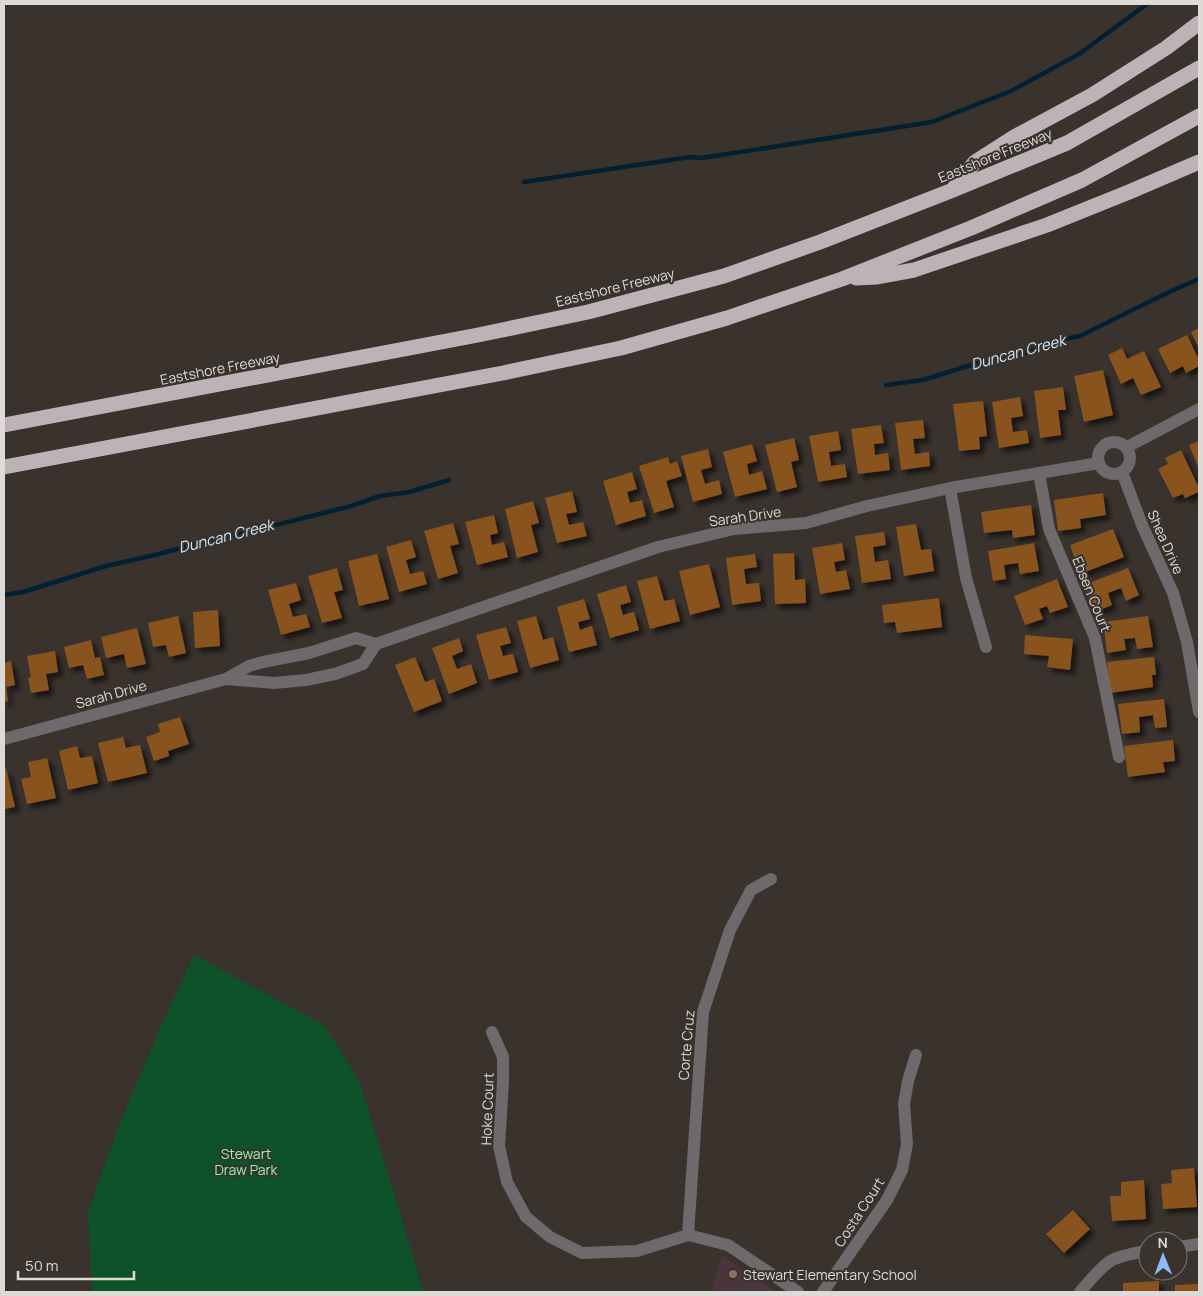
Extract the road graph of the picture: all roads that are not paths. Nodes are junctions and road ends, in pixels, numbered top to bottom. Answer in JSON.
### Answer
{"nodes":[{"id":1,"x":1199,"y":23,"type":"edge"},
{"id":2,"x":1199,"y":68,"type":"edge"},
{"id":3,"x":1199,"y":116,"type":"edge"},
{"id":4,"x":1199,"y":162,"type":"edge"},
{"id":5,"x":953,"y":190,"type":"junction"},
{"id":6,"x":842,"y":279,"type":"junction"},
{"id":7,"x":1199,"y":409,"type":"edge"},
{"id":8,"x":4,"y":425,"type":"edge"},
{"id":9,"x":1127,"y":447,"type":"junction"},
{"id":10,"x":1099,"y":463,"type":"junction"},
{"id":11,"x":4,"y":467,"type":"edge"},
{"id":12,"x":1122,"y":472,"type":"junction"},
{"id":13,"x":1039,"y":473,"type":"junction"},
{"id":14,"x":950,"y":488,"type":"junction"},
{"id":15,"x":376,"y":644,"type":"junction"},
{"id":16,"x":986,"y":647,"type":"dead end"},
{"id":17,"x":226,"y":679,"type":"junction"},
{"id":18,"x":1199,"y":712,"type":"edge"},
{"id":19,"x":4,"y":739,"type":"edge"},
{"id":20,"x":1119,"y":757,"type":"dead end"},
{"id":21,"x":771,"y":879,"type":"dead end"},
{"id":22,"x":492,"y":1032,"type":"dead end"},
{"id":23,"x":916,"y":1055,"type":"dead end"},
{"id":24,"x":688,"y":1235,"type":"junction"},
{"id":25,"x":1138,"y":1252,"type":"edge"},
{"id":26,"x":798,"y":1292,"type":"edge"},
{"id":27,"x":823,"y":1292,"type":"edge"},
{"id":28,"x":1080,"y":1292,"type":"edge"}],
"edges":[{"from":1,"to":5,"type":"highway"},
{"from":2,"to":5,"type":"highway","name":"Eastshore Freeway"},
{"from":3,"to":6,"type":"highway"},
{"from":4,"to":6,"type":"highway"},
{"from":5,"to":8,"type":"highway","name":"Eastshore Freeway"},
{"from":6,"to":11,"type":"highway"},
{"from":7,"to":9,"type":"street"},
{"from":9,"to":10,"type":"street"},
{"from":9,"to":12,"type":"street"},
{"from":10,"to":12,"type":"street"},
{"from":10,"to":13,"type":"street","name":"Sarah Drive"},
{"from":12,"to":18,"type":"street","name":"Shea Drive"},
{"from":13,"to":14,"type":"street","name":"Sarah Drive"},
{"from":13,"to":20,"type":"street","name":"Ebsen Court"},
{"from":14,"to":15,"type":"street","name":"Sarah Drive"},
{"from":14,"to":16,"type":"street"},
{"from":15,"to":17,"type":"street","name":"Sarah Drive"},
{"from":15,"to":17,"type":"street","name":"Sarah Drive"},
{"from":17,"to":19,"type":"street","name":"Sarah Drive"},
{"from":21,"to":24,"type":"street","name":"Corte Cruz"},
{"from":22,"to":24,"type":"street","name":"Hoke Court"},
{"from":23,"to":27,"type":"street","name":"Costa Court"},
{"from":24,"to":26,"type":"street"},
{"from":25,"to":28,"type":"street"}]}
